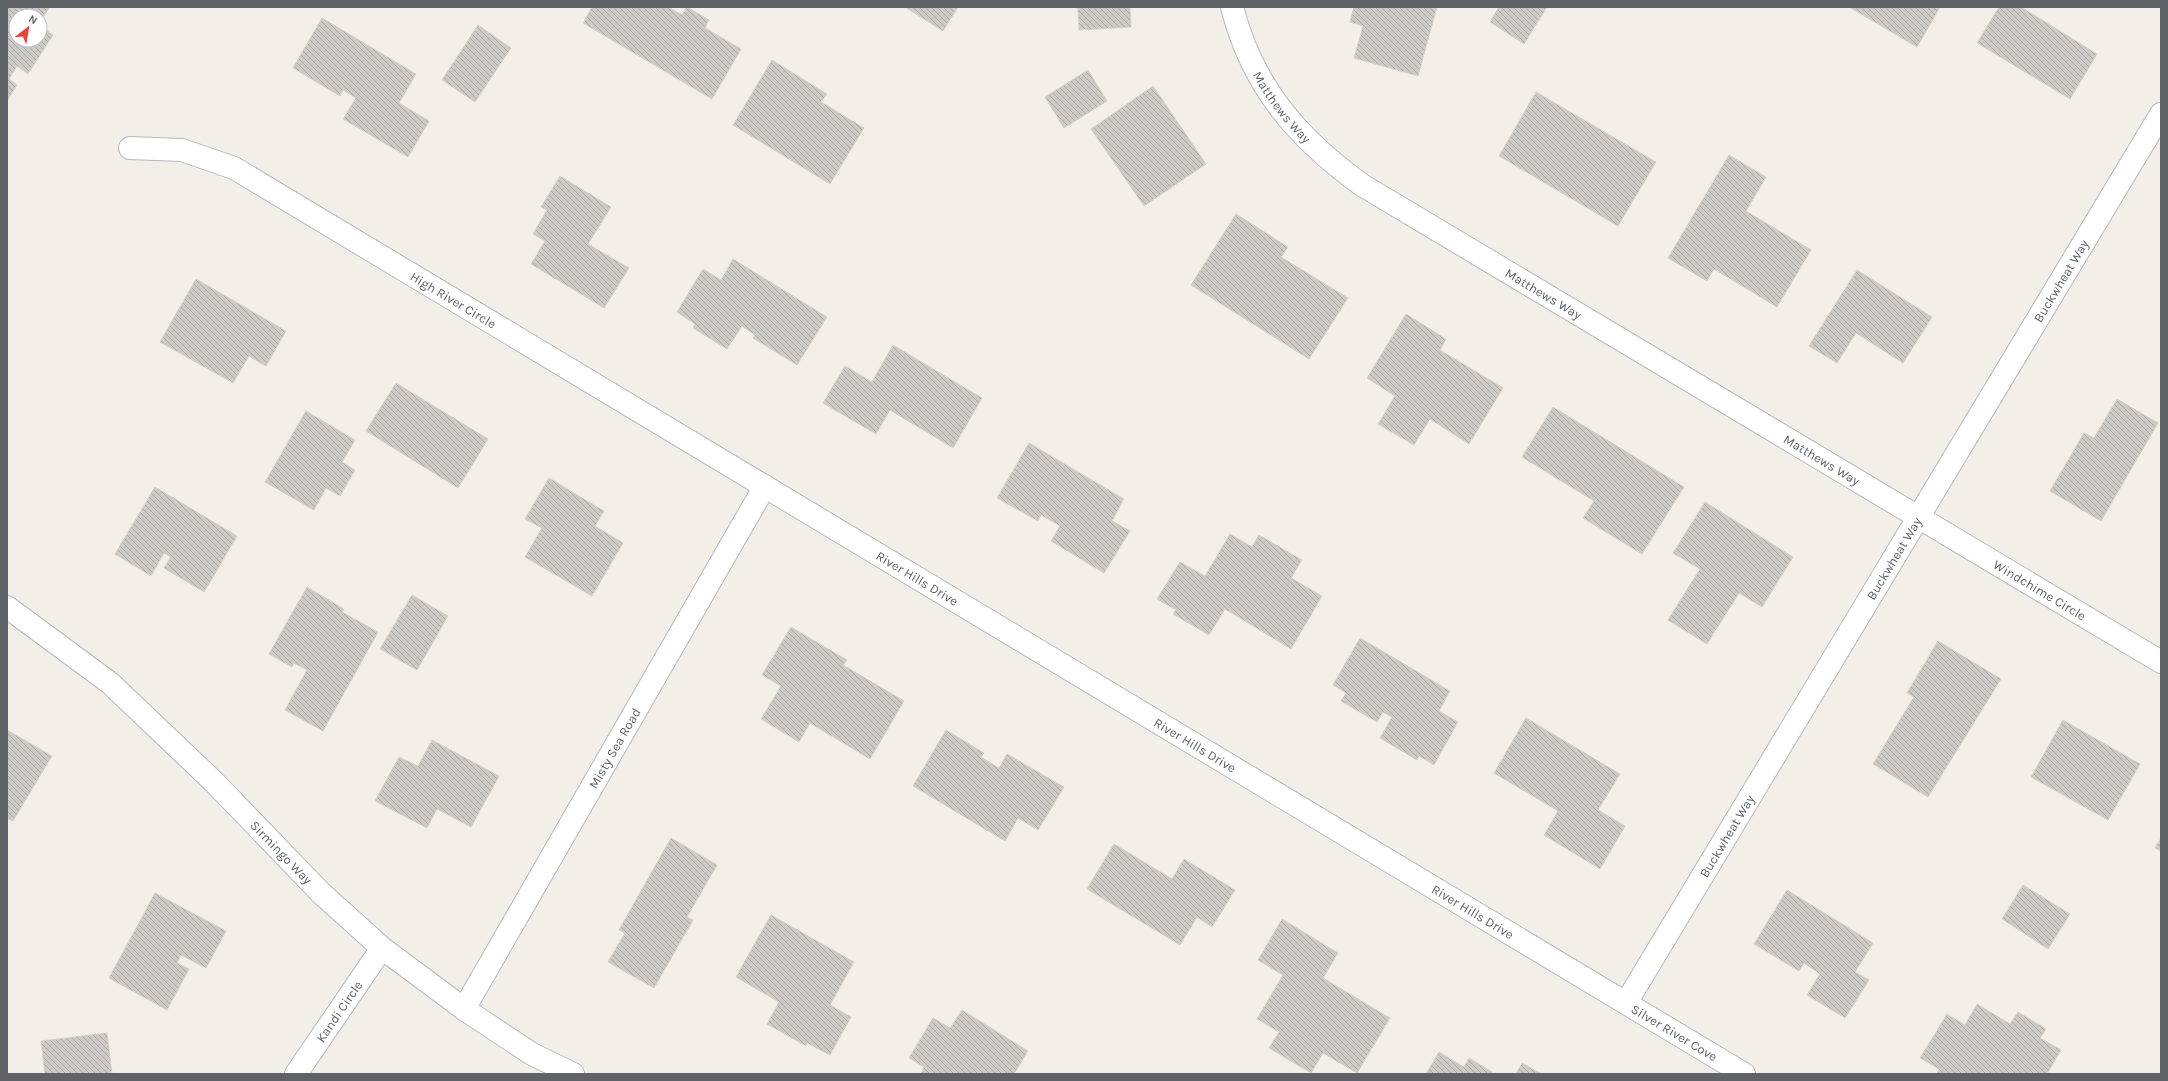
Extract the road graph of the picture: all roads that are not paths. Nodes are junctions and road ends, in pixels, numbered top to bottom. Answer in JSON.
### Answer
{"nodes":[{"id":1,"x":1232,"y":7,"type":"edge"},
{"id":2,"x":2161,"y":114,"type":"edge"},
{"id":3,"x":130,"y":148,"type":"dead end"},
{"id":4,"x":765,"y":486,"type":"junction"},
{"id":5,"x":1920,"y":516,"type":"junction"},
{"id":6,"x":7,"y":607,"type":"edge"},
{"id":7,"x":2161,"y":662,"type":"edge"},
{"id":8,"x":382,"y":948,"type":"junction"},
{"id":9,"x":1626,"y":1003,"type":"junction"},
{"id":10,"x":464,"y":1009,"type":"junction"},
{"id":11,"x":296,"y":1074,"type":"edge"},
{"id":12,"x":573,"y":1074,"type":"edge"},
{"id":13,"x":1744,"y":1074,"type":"edge"}],
"edges":[{"from":1,"to":5,"type":"street","name":"Matthews Way"},
{"from":2,"to":5,"type":"street","name":"Buckwheat Way"},
{"from":3,"to":4,"type":"street","name":"High River Circle"},
{"from":4,"to":9,"type":"street","name":"River Hills Drive"},
{"from":4,"to":10,"type":"street","name":"Misty Sea Road"},
{"from":5,"to":7,"type":"street","name":"Windchime Circle"},
{"from":5,"to":9,"type":"street","name":"Buckwheat Way"},
{"from":6,"to":8,"type":"street","name":"Sirmingo Way"},
{"from":8,"to":10,"type":"street","name":"Sirmingo Way"},
{"from":8,"to":11,"type":"street","name":"Kandi Circle"},
{"from":9,"to":13,"type":"street","name":"Silver River Cove"},
{"from":10,"to":12,"type":"street","name":"Sirmingo Way"}]}
